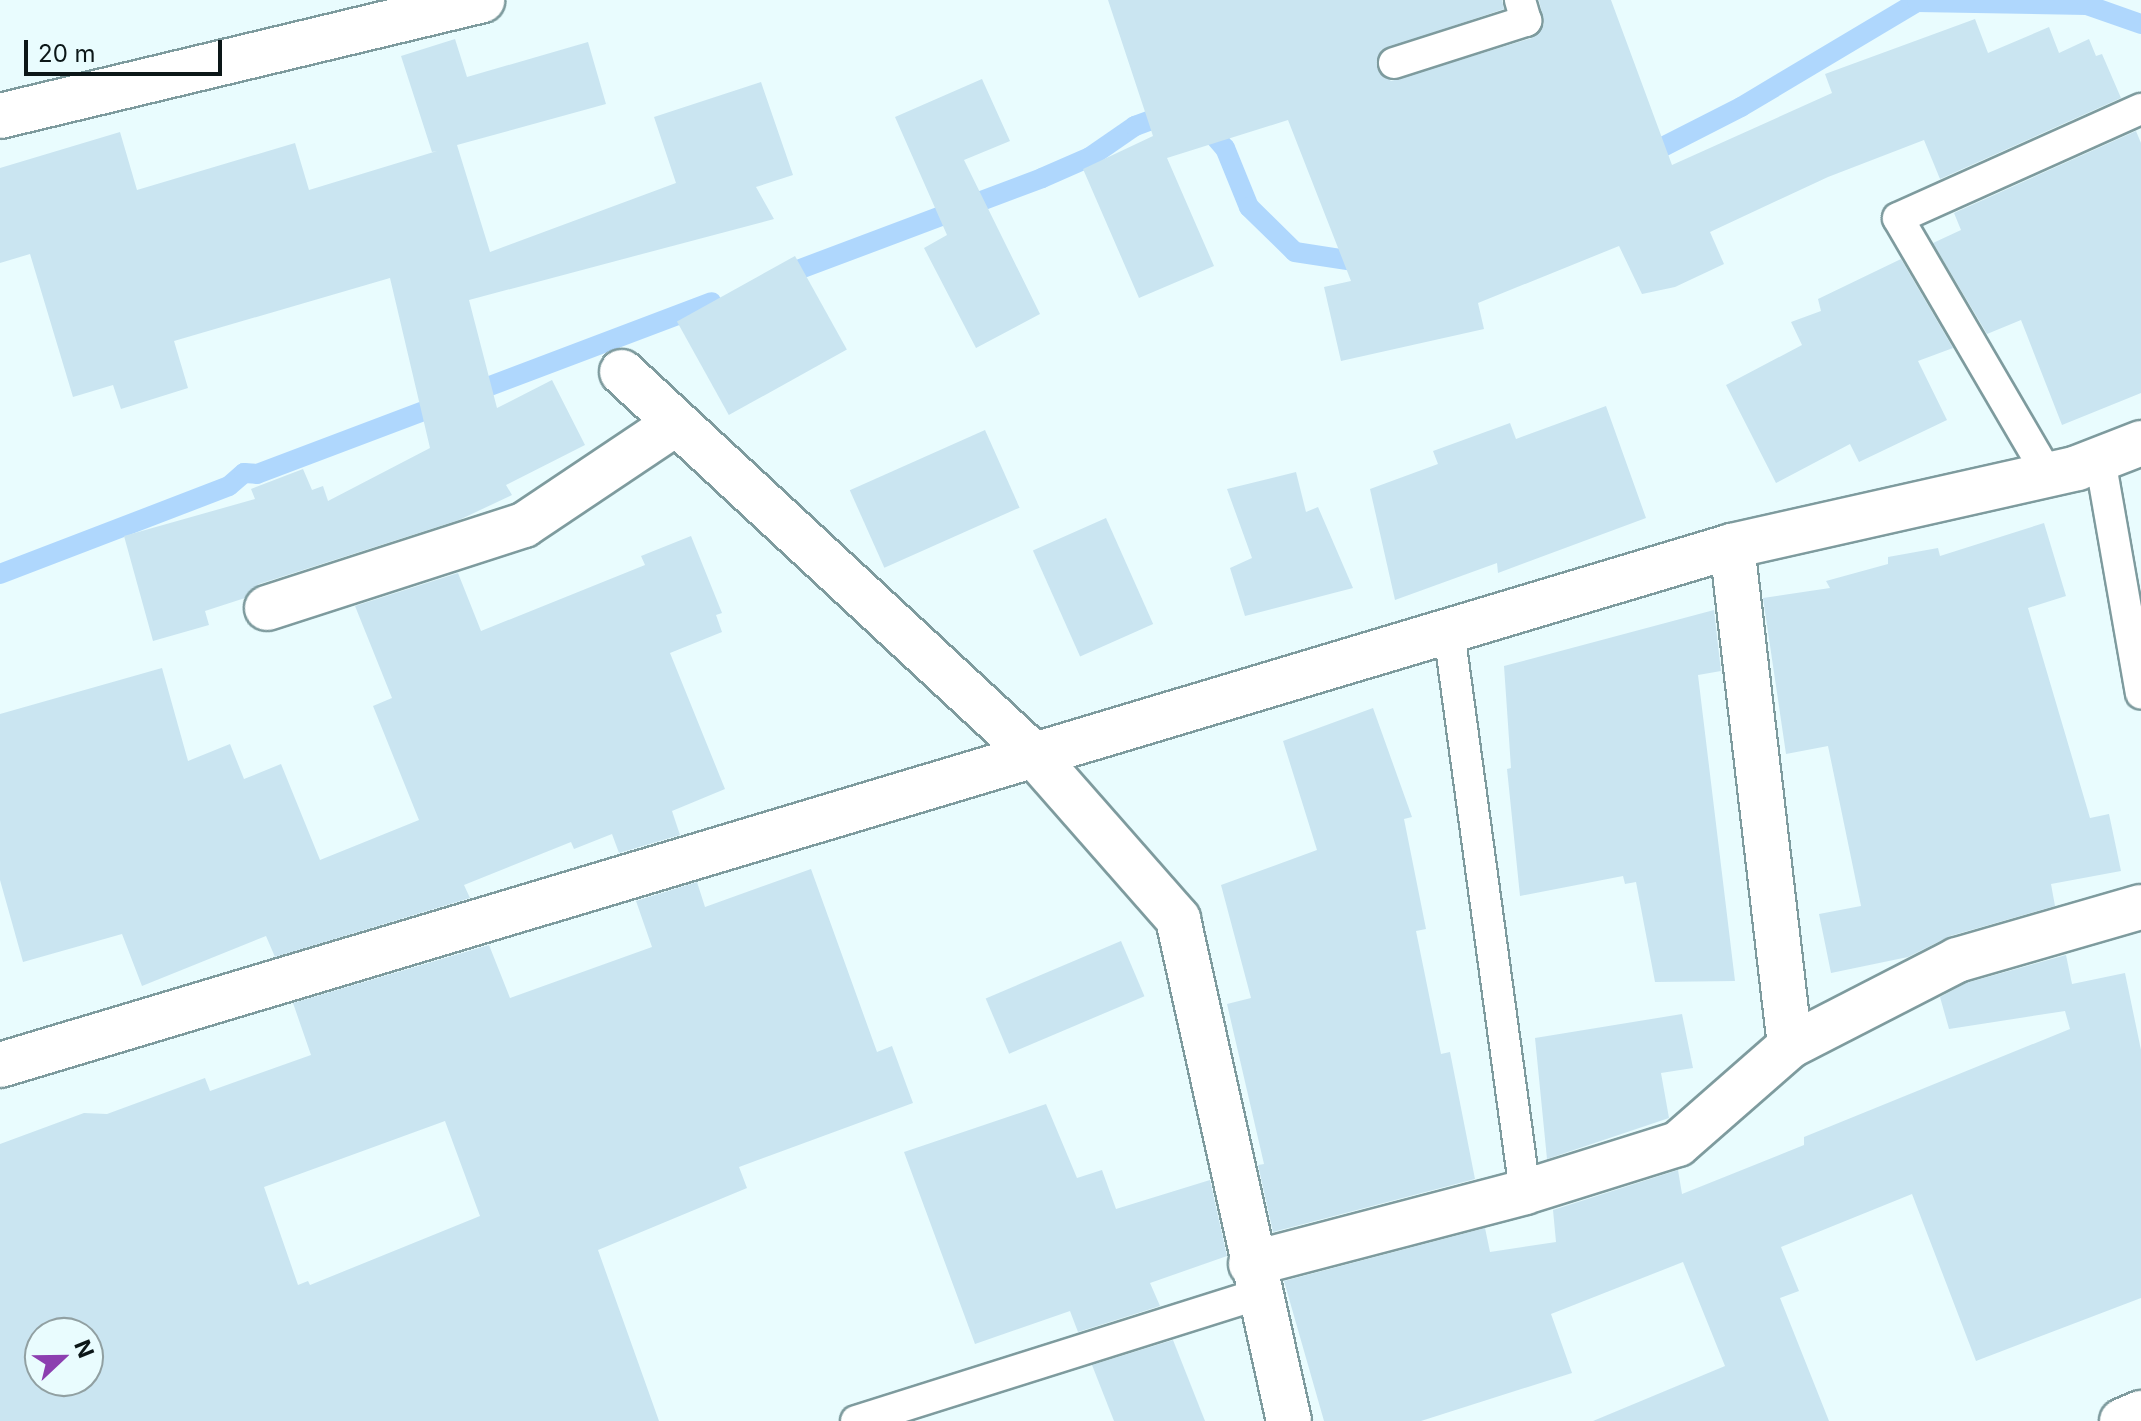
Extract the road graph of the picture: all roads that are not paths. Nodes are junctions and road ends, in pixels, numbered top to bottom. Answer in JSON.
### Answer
{"nodes":[{"id":1,"x":482,"y":0,"type":"edge"},
{"id":2,"x":1520,"y":0,"type":"edge"},
{"id":3,"x":1394,"y":63,"type":"dead end"},
{"id":4,"x":2141,"y":109,"type":"edge"},
{"id":5,"x":0,"y":116,"type":"edge"},
{"id":6,"x":622,"y":372,"type":"dead end"},
{"id":7,"x":675,"y":424,"type":"junction"},
{"id":8,"x":2141,"y":443,"type":"edge"},
{"id":9,"x":2100,"y":459,"type":"junction"},
{"id":10,"x":2047,"y":473,"type":"junction"},
{"id":11,"x":1732,"y":546,"type":"junction"},
{"id":12,"x":267,"y":608,"type":"dead end"},
{"id":13,"x":1449,"y":632,"type":"junction"},
{"id":14,"x":2141,"y":693,"type":"edge"},
{"id":15,"x":1035,"y":756,"type":"junction"},
{"id":16,"x":2141,"y":907,"type":"edge"},
{"id":17,"x":1790,"y":1046,"type":"junction"},
{"id":18,"x":0,"y":1065,"type":"edge"},
{"id":19,"x":1525,"y":1192,"type":"junction"},
{"id":20,"x":1254,"y":1279,"type":"junction"},
{"id":21,"x":2141,"y":1413,"type":"edge"},
{"id":22,"x":856,"y":1421,"type":"edge"},
{"id":23,"x":1289,"y":1421,"type":"edge"},
{"id":24,"x":2122,"y":1421,"type":"edge"}],
"edges":[{"from":1,"to":5,"type":"street"},
{"from":2,"to":3,"type":"lane"},
{"from":4,"to":10,"type":"lane"},
{"from":6,"to":7,"type":"street"},
{"from":7,"to":12,"type":"street"},
{"from":7,"to":15,"type":"street"},
{"from":8,"to":9,"type":"street"},
{"from":9,"to":10,"type":"street"},
{"from":9,"to":14,"type":"lane"},
{"from":10,"to":11,"type":"street"},
{"from":11,"to":13,"type":"street"},
{"from":11,"to":17,"type":"street"},
{"from":13,"to":15,"type":"street"},
{"from":13,"to":19,"type":"lane"},
{"from":15,"to":18,"type":"street"},
{"from":15,"to":20,"type":"street"},
{"from":16,"to":17,"type":"street"},
{"from":17,"to":19,"type":"street"},
{"from":19,"to":20,"type":"street"},
{"from":20,"to":22,"type":"lane"},
{"from":20,"to":23,"type":"street"},
{"from":21,"to":24,"type":"street"}]}
